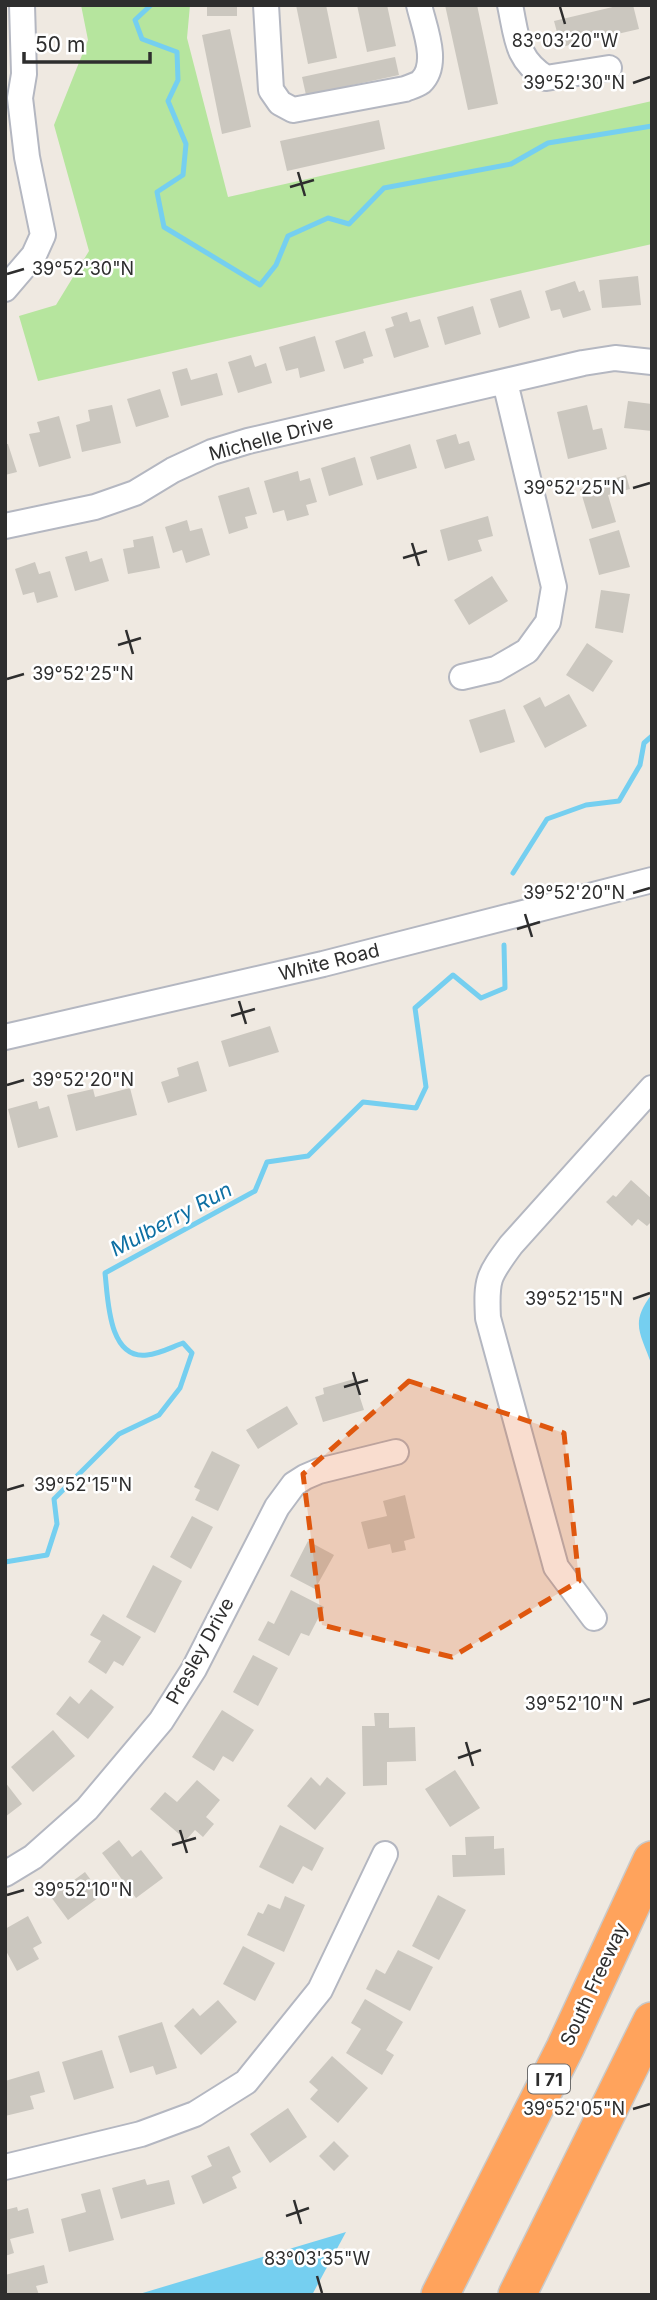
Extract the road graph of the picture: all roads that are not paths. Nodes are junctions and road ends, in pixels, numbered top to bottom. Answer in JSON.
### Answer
{"nodes":[{"id":1,"x":22,"y":5,"type":"edge"},
{"id":2,"x":266,"y":5,"type":"edge"},
{"id":3,"x":419,"y":5,"type":"edge"},
{"id":4,"x":510,"y":5,"type":"edge"},
{"id":5,"x":609,"y":68,"type":"dead end"},
{"id":6,"x":5,"y":289,"type":"edge"},
{"id":7,"x":652,"y":362,"type":"edge"},
{"id":8,"x":505,"y":382,"type":"junction"},
{"id":9,"x":5,"y":526,"type":"edge"},
{"id":10,"x":462,"y":677,"type":"dead end"},
{"id":11,"x":652,"y":880,"type":"edge"},
{"id":12,"x":5,"y":1037,"type":"edge"},
{"id":13,"x":652,"y":1088,"type":"edge"},
{"id":14,"x":397,"y":1452,"type":"dead end"},
{"id":15,"x":594,"y":1618,"type":"dead end"},
{"id":16,"x":385,"y":1854,"type":"dead end"},
{"id":17,"x":652,"y":1860,"type":"edge"},
{"id":18,"x":5,"y":1874,"type":"edge"},
{"id":19,"x":652,"y":2021,"type":"edge"},
{"id":20,"x":5,"y":2167,"type":"edge"},
{"id":21,"x":440,"y":2295,"type":"edge"},
{"id":22,"x":517,"y":2295,"type":"edge"}],
"edges":[{"from":1,"to":6,"type":"street"},
{"from":2,"to":3,"type":"street"},
{"from":4,"to":5,"type":"street"},
{"from":7,"to":8,"type":"street","name":"Michelle Drive"},
{"from":8,"to":9,"type":"street","name":"Michelle Drive"},
{"from":8,"to":10,"type":"street"},
{"from":11,"to":12,"type":"street","name":"White Road"},
{"from":13,"to":15,"type":"street"},
{"from":14,"to":18,"type":"street","name":"Presley Drive"},
{"from":16,"to":20,"type":"street"},
{"from":17,"to":21,"type":"highway","name":"South Freeway","number":"I 71"},
{"from":19,"to":22,"type":"highway"}]}
